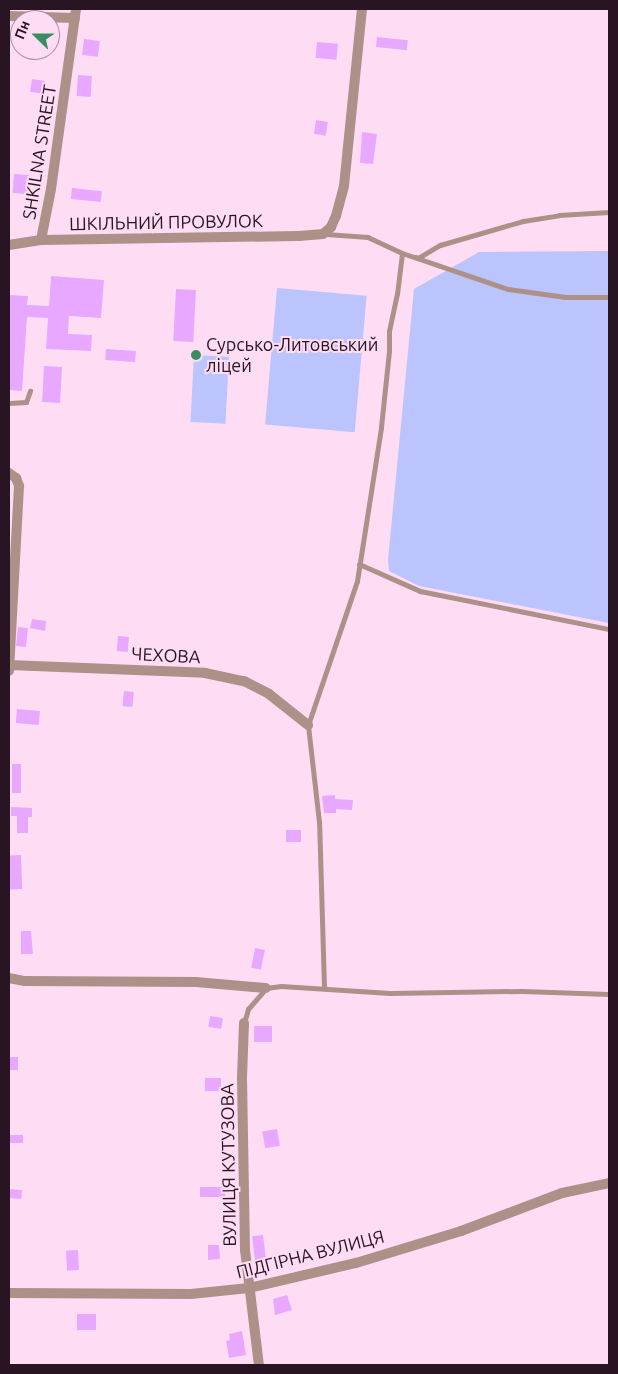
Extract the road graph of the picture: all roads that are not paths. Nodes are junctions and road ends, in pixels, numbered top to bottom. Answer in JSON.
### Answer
{"nodes":[{"id":1,"x":362,"y":9,"type":"edge"},
{"id":2,"x":76,"y":13,"type":"edge"},
{"id":3,"x":9,"y":16,"type":"edge"},
{"id":4,"x":609,"y":212,"type":"edge"},
{"id":5,"x":323,"y":234,"type":"junction"},
{"id":6,"x":40,"y":240,"type":"junction"},
{"id":7,"x":9,"y":245,"type":"edge"},
{"id":8,"x":402,"y":253,"type":"junction"},
{"id":9,"x":409,"y":257,"type":"junction"},
{"id":10,"x":609,"y":297,"type":"edge"},
{"id":11,"x":30,"y":391,"type":"dead end"},
{"id":12,"x":9,"y":403,"type":"edge"},
{"id":13,"x":9,"y":473,"type":"edge"},
{"id":14,"x":359,"y":564,"type":"junction"},
{"id":15,"x":609,"y":629,"type":"edge"},
{"id":16,"x":9,"y":665,"type":"edge"},
{"id":17,"x":9,"y":671,"type":"edge"},
{"id":18,"x":308,"y":725,"type":"junction"},
{"id":19,"x":9,"y":978,"type":"edge"},
{"id":20,"x":324,"y":987,"type":"junction"},
{"id":21,"x":266,"y":988,"type":"junction"},
{"id":22,"x":609,"y":994,"type":"edge"},
{"id":23,"x":244,"y":1022,"type":"joint"},
{"id":24,"x":609,"y":1183,"type":"edge"},
{"id":25,"x":249,"y":1288,"type":"junction"},
{"id":26,"x":9,"y":1293,"type":"edge"},
{"id":27,"x":259,"y":1365,"type":"edge"}],
"edges":[{"from":1,"to":5,"type":"street"},
{"from":2,"to":3,"type":"street"},
{"from":2,"to":6,"type":"street","name":"SHKILNA STREET"},
{"from":4,"to":9,"type":"lane"},
{"from":5,"to":6,"type":"street","name":"ШКІЛЬНИЙ ПРОВУЛОК"},
{"from":5,"to":8,"type":"lane"},
{"from":6,"to":7,"type":"street","name":"ШКІЛЬНИЙ ПРОВУЛОК"},
{"from":8,"to":9,"type":"lane"},
{"from":8,"to":14,"type":"lane"},
{"from":9,"to":10,"type":"lane"},
{"from":11,"to":12,"type":"lane"},
{"from":13,"to":16,"type":"street"},
{"from":14,"to":15,"type":"lane"},
{"from":14,"to":18,"type":"lane"},
{"from":16,"to":17,"type":"street"},
{"from":16,"to":18,"type":"street","name":"ЧЕХОВА"},
{"from":18,"to":20,"type":"lane"},
{"from":19,"to":21,"type":"street"},
{"from":20,"to":21,"type":"lane"},
{"from":20,"to":22,"type":"lane"},
{"from":21,"to":23,"type":"lane"},
{"from":23,"to":25,"type":"street","name":"ВУЛИЦЯ КУТУЗОВА"},
{"from":24,"to":25,"type":"street","name":"ПІДГІРНА ВУЛИЦЯ"},
{"from":25,"to":26,"type":"street","name":"ПІДГІРНА ВУЛИЦЯ"},
{"from":25,"to":27,"type":"street","name":"ВУЛИЦЯ КУТУЗОВА"}]}
